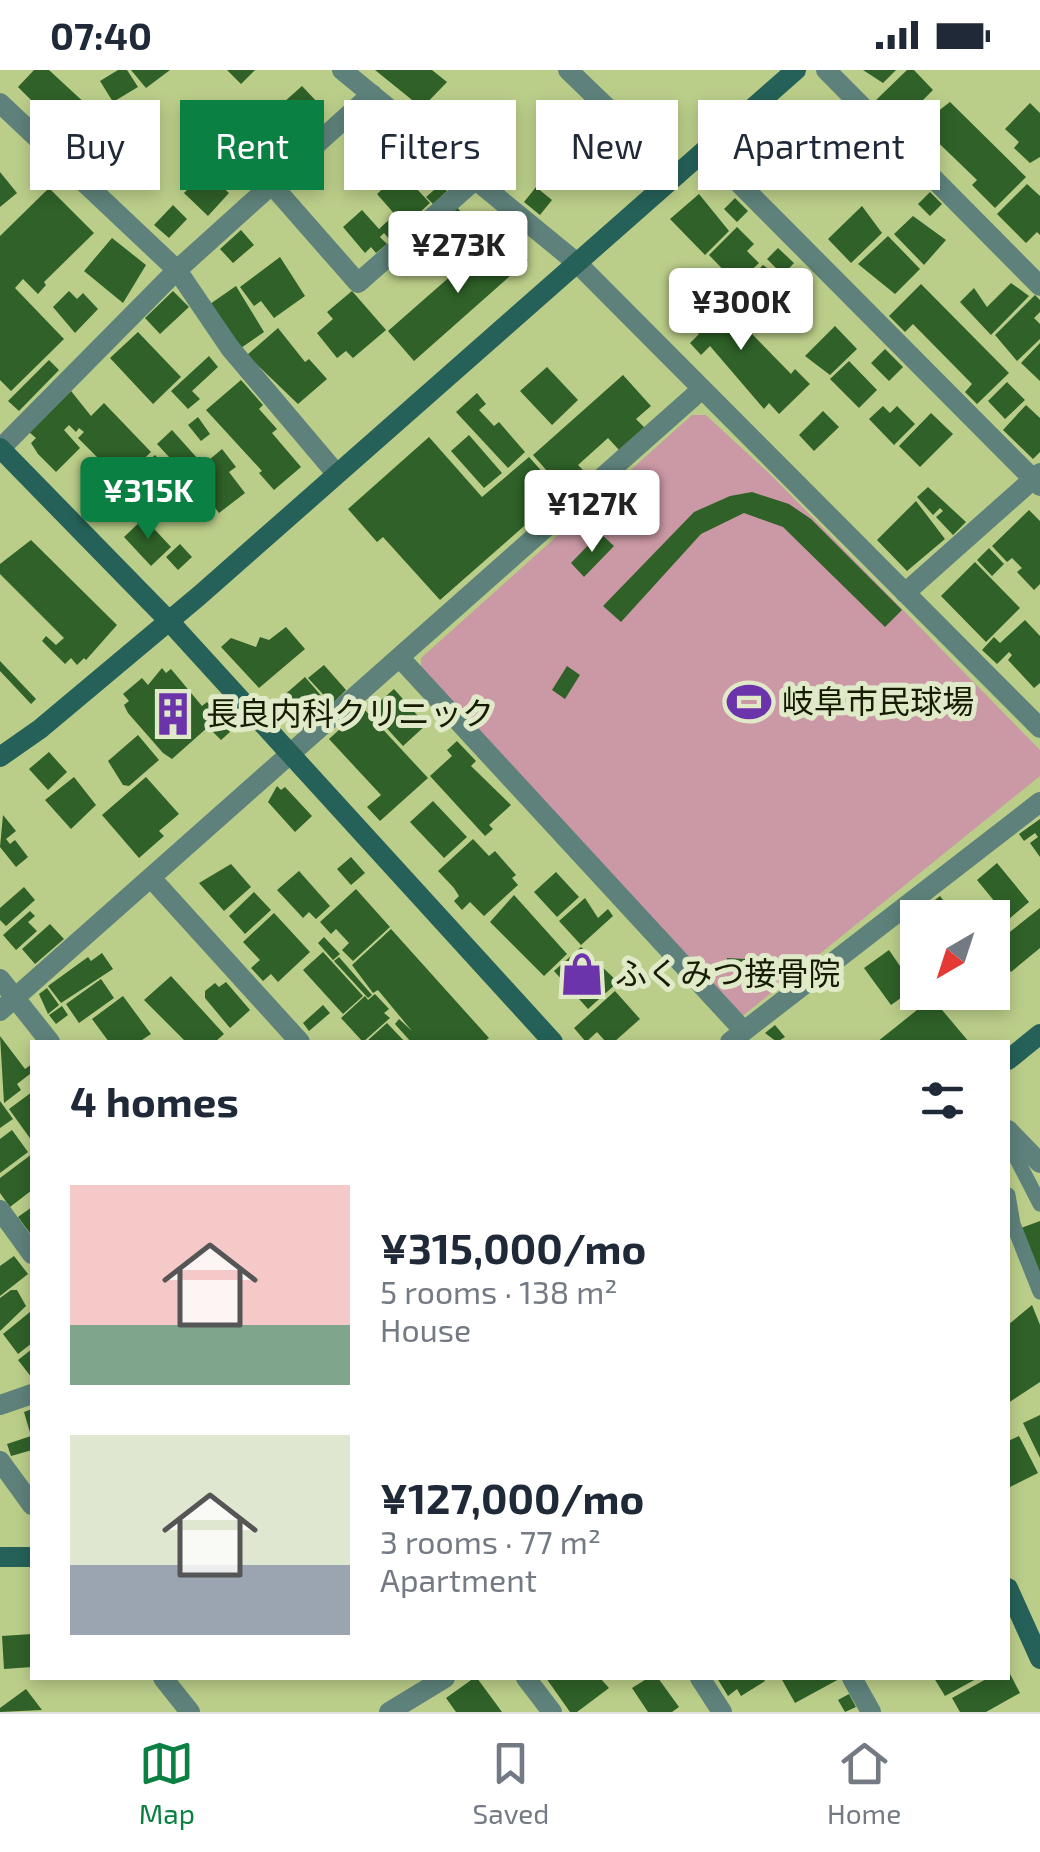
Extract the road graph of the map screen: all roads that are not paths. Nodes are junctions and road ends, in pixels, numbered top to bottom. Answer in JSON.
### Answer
{"nodes":[{"id":1,"x":342,"y":70,"type":"edge"},
{"id":2,"x":568,"y":70,"type":"edge"},
{"id":3,"x":796,"y":70,"type":"edge"},
{"id":4,"x":826,"y":70,"type":"edge"},
{"id":5,"x":372,"y":94,"type":"junction"},
{"id":6,"x":379,"y":100,"type":"edge"},
{"id":7,"x":599,"y":100,"type":"edge"},
{"id":8,"x":762,"y":100,"type":"edge"},
{"id":9,"x":0,"y":103,"type":"edge"},
{"id":10,"x":324,"y":138,"type":"edge"},
{"id":11,"x":698,"y":157,"type":"edge"},
{"id":12,"x":678,"y":174,"type":"edge"},
{"id":13,"x":266,"y":190,"type":"edge"},
{"id":14,"x":276,"y":190,"type":"edge"},
{"id":15,"x":462,"y":190,"type":"edge"},
{"id":16,"x":490,"y":190,"type":"edge"},
{"id":17,"x":660,"y":190,"type":"edge"},
{"id":18,"x":746,"y":190,"type":"edge"},
{"id":19,"x":577,"y":263,"type":"junction"},
{"id":20,"x":176,"y":270,"type":"junction"},
{"id":21,"x":1040,"y":286,"type":"edge"},
{"id":22,"x":702,"y":389,"type":"junction"},
{"id":23,"x":0,"y":448,"type":"edge"},
{"id":24,"x":336,"y":472,"type":"junction"},
{"id":25,"x":1038,"y":479,"type":"edge"},
{"id":26,"x":905,"y":593,"type":"junction"},
{"id":27,"x":169,"y":622,"type":"junction"},
{"id":28,"x":401,"y":659,"type":"junction"},
{"id":29,"x":1040,"y":728,"type":"edge"},
{"id":30,"x":293,"y":755,"type":"junction"},
{"id":31,"x":0,"y":757,"type":"edge"},
{"id":32,"x":1040,"y":802,"type":"edge"},
{"id":33,"x":152,"y":879,"type":"junction"},
{"id":34,"x":0,"y":978,"type":"edge"},
{"id":35,"x":8,"y":1005,"type":"edge"},
{"id":36,"x":1040,"y":1034,"type":"edge"},
{"id":37,"x":737,"y":1037,"type":"edge"},
{"id":38,"x":48,"y":1040,"type":"edge"},
{"id":39,"x":298,"y":1040,"type":"edge"},
{"id":40,"x":551,"y":1040,"type":"edge"},
{"id":41,"x":1010,"y":1058,"type":"edge"},
{"id":42,"x":1010,"y":1132,"type":"edge"},
{"id":43,"x":1010,"y":1146,"type":"edge"},
{"id":44,"x":1040,"y":1163,"type":"edge"},
{"id":45,"x":1040,"y":1204,"type":"edge"},
{"id":46,"x":0,"y":1210,"type":"edge"},
{"id":47,"x":1010,"y":1210,"type":"edge"},
{"id":48,"x":30,"y":1251,"type":"edge"},
{"id":49,"x":1040,"y":1292,"type":"edge"},
{"id":50,"x":30,"y":1395,"type":"edge"},
{"id":51,"x":0,"y":1404,"type":"edge"},
{"id":52,"x":0,"y":1461,"type":"edge"},
{"id":53,"x":30,"y":1502,"type":"edge"},
{"id":54,"x":0,"y":1557,"type":"edge"},
{"id":55,"x":30,"y":1557,"type":"edge"},
{"id":56,"x":1010,"y":1592,"type":"edge"},
{"id":57,"x":1040,"y":1659,"type":"edge"},
{"id":58,"x":165,"y":1680,"type":"edge"},
{"id":59,"x":442,"y":1680,"type":"edge"},
{"id":60,"x":528,"y":1680,"type":"edge"},
{"id":61,"x":701,"y":1680,"type":"edge"},
{"id":62,"x":853,"y":1680,"type":"edge"},
{"id":63,"x":190,"y":1712,"type":"edge"},
{"id":64,"x":389,"y":1712,"type":"edge"},
{"id":65,"x":552,"y":1712,"type":"edge"},
{"id":66,"x":722,"y":1712,"type":"edge"},
{"id":67,"x":871,"y":1712,"type":"edge"}],
"edges":[{"from":1,"to":5,"type":"street"},
{"from":2,"to":7,"type":"street"},
{"from":3,"to":8,"type":"street"},
{"from":4,"to":21,"type":"street"},
{"from":5,"to":6,"type":"street"},
{"from":5,"to":10,"type":"street"},
{"from":9,"to":20,"type":"street"},
{"from":11,"to":12,"type":"street"},
{"from":13,"to":20,"type":"street"},
{"from":14,"to":15,"type":"street"},
{"from":16,"to":19,"type":"street"},
{"from":17,"to":19,"type":"street"},
{"from":18,"to":25,"type":"street"},
{"from":19,"to":22,"type":"street"},
{"from":19,"to":24,"type":"street"},
{"from":20,"to":23,"type":"street"},
{"from":20,"to":24,"type":"street"},
{"from":22,"to":26,"type":"street"},
{"from":22,"to":28,"type":"street"},
{"from":23,"to":27,"type":"street"},
{"from":24,"to":27,"type":"street"},
{"from":25,"to":26,"type":"street"},
{"from":26,"to":29,"type":"street"},
{"from":27,"to":30,"type":"street"},
{"from":27,"to":31,"type":"street"},
{"from":28,"to":30,"type":"street"},
{"from":28,"to":37,"type":"street"},
{"from":30,"to":33,"type":"street"},
{"from":30,"to":40,"type":"street"},
{"from":32,"to":37,"type":"street"},
{"from":33,"to":35,"type":"street"},
{"from":33,"to":39,"type":"street"},
{"from":34,"to":35,"type":"street"},
{"from":35,"to":38,"type":"street"},
{"from":36,"to":41,"type":"street"},
{"from":42,"to":44,"type":"street"},
{"from":43,"to":45,"type":"lane"},
{"from":46,"to":48,"type":"street"},
{"from":47,"to":49,"type":"lane"},
{"from":50,"to":51,"type":"street"},
{"from":52,"to":53,"type":"street"},
{"from":54,"to":55,"type":"street"},
{"from":56,"to":57,"type":"street"},
{"from":58,"to":63,"type":"street"},
{"from":59,"to":64,"type":"street"},
{"from":60,"to":65,"type":"street"},
{"from":61,"to":66,"type":"street"},
{"from":62,"to":67,"type":"street"}]}
